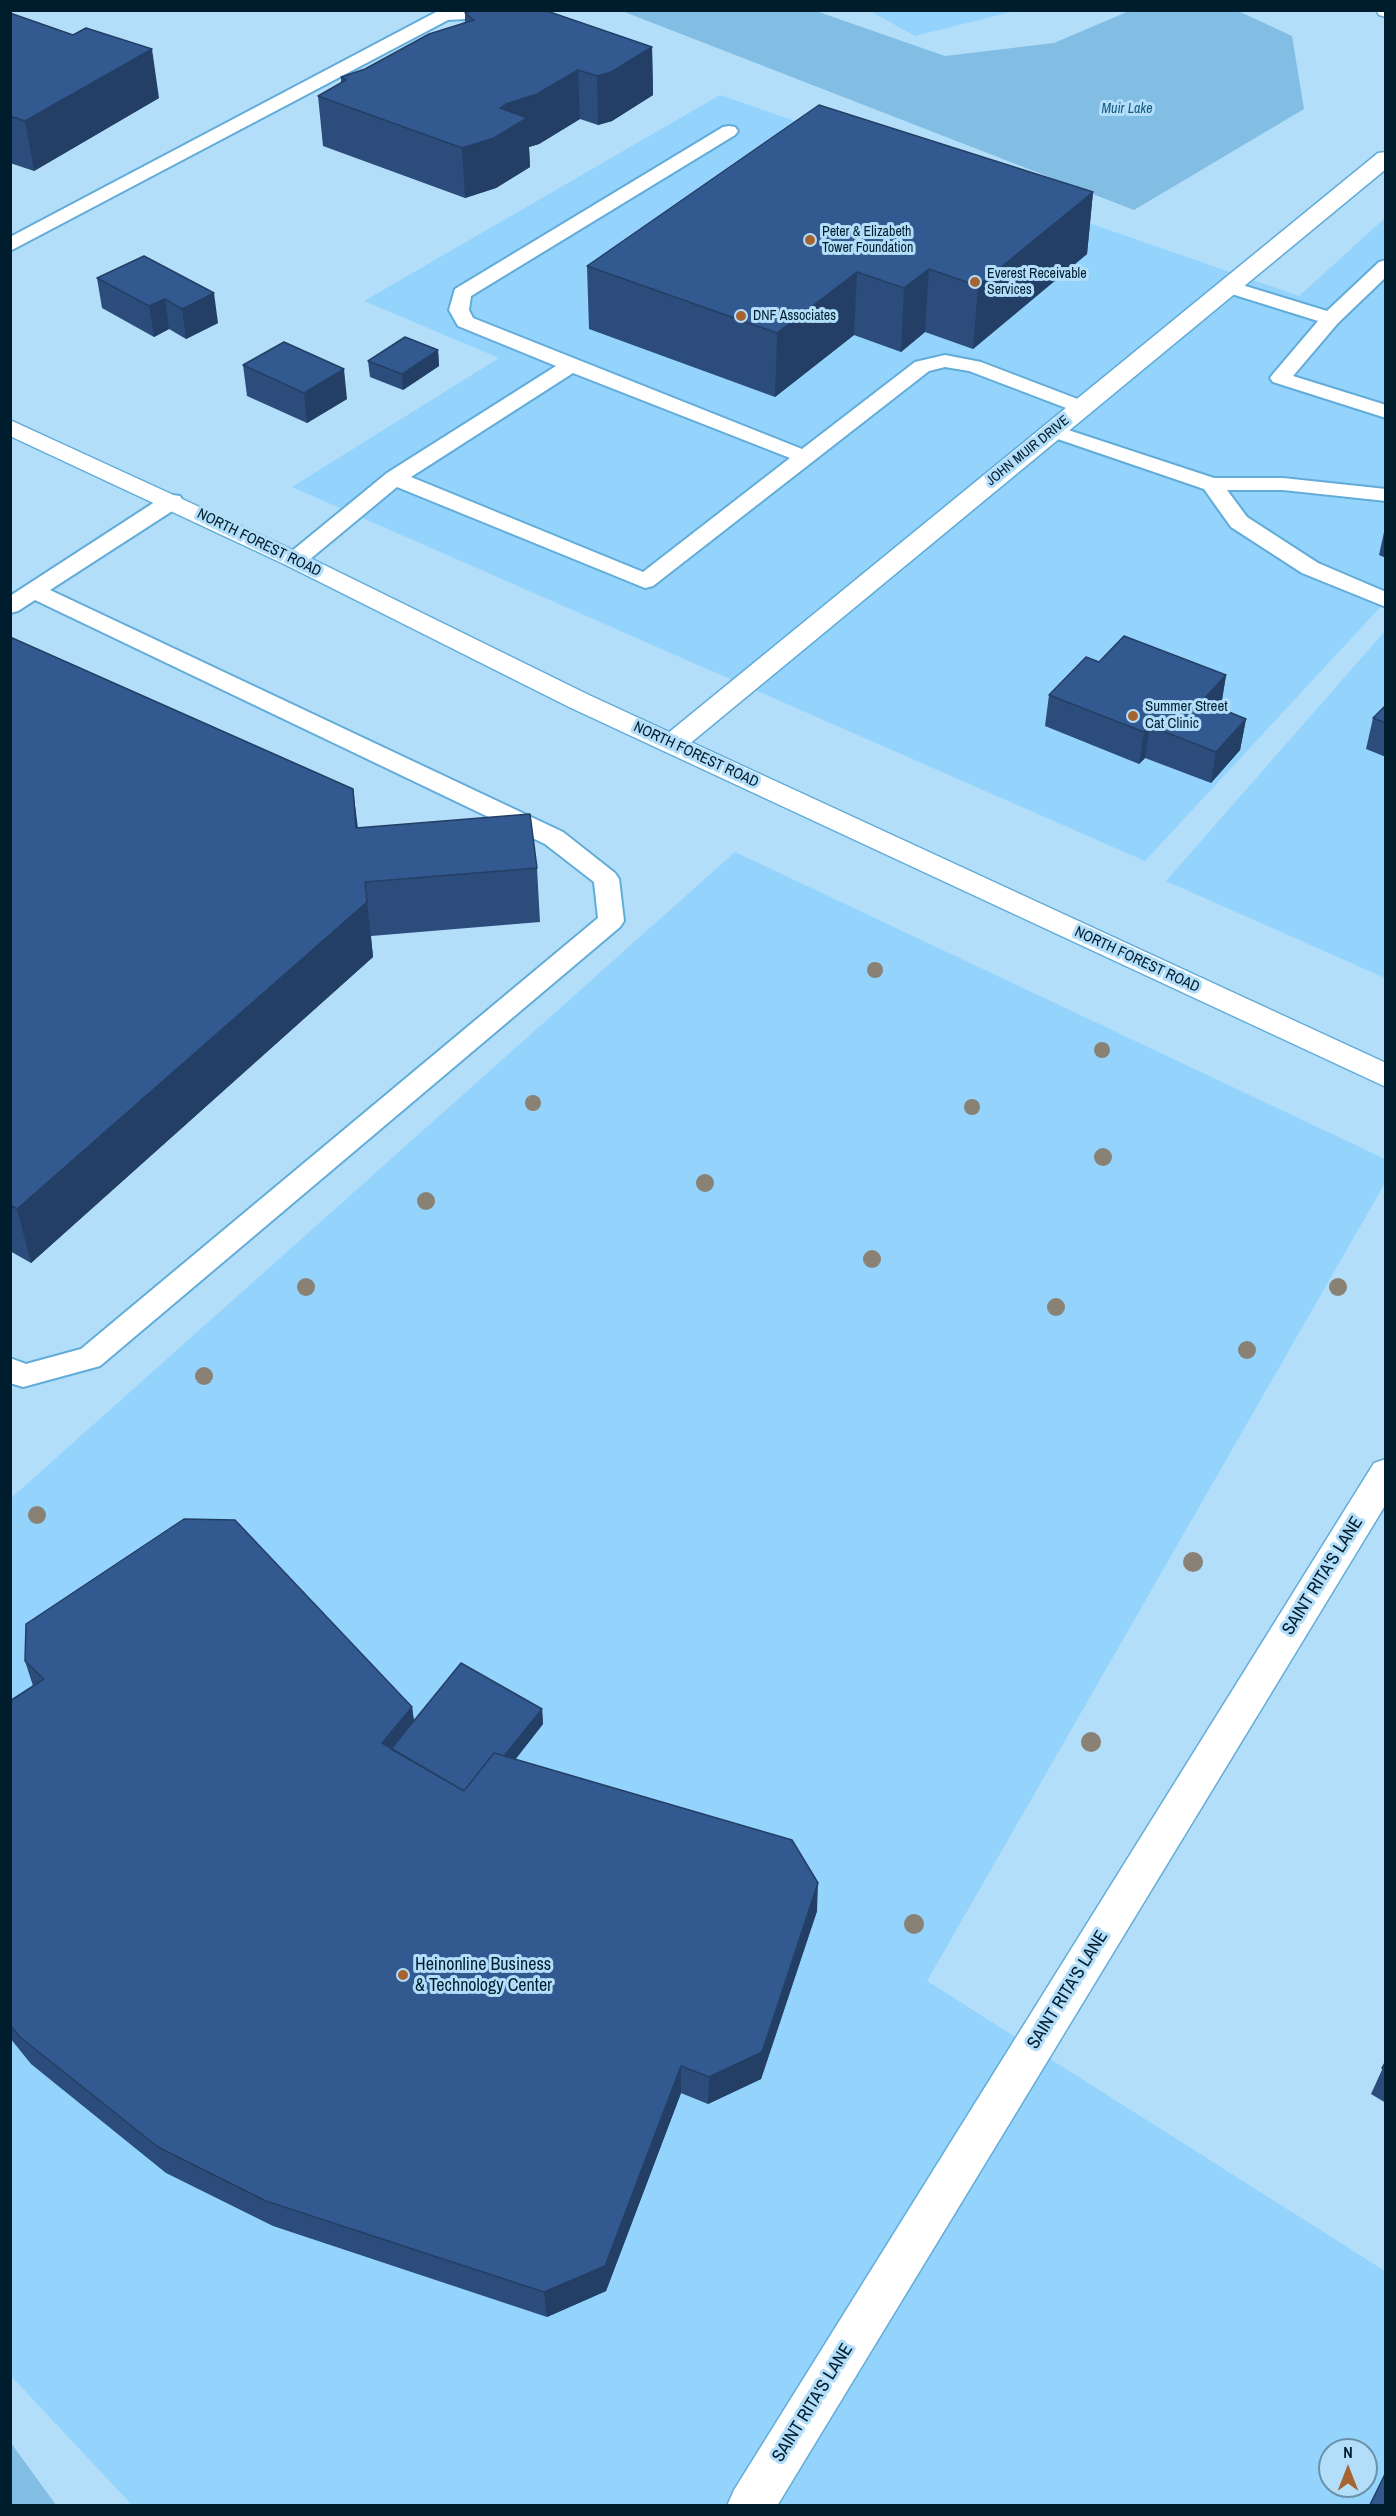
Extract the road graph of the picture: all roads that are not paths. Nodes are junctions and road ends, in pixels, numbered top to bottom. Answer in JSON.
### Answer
{"nodes":[{"id":1,"x":516,"y":24,"type":"edge"},
{"id":2,"x":729,"y":131,"type":"dead end"},
{"id":3,"x":1386,"y":158,"type":"edge"},
{"id":4,"x":14,"y":239,"type":"edge"},
{"id":5,"x":1386,"y":266,"type":"edge"},
{"id":6,"x":1229,"y":287,"type":"junction"},
{"id":7,"x":1331,"y":319,"type":"junction"},
{"id":8,"x":571,"y":365,"type":"junction"},
{"id":9,"x":1081,"y":407,"type":"junction"},
{"id":10,"x":1386,"y":412,"type":"edge"},
{"id":11,"x":10,"y":427,"type":"edge"},
{"id":12,"x":1053,"y":431,"type":"junction"},
{"id":13,"x":805,"y":457,"type":"junction"},
{"id":14,"x":395,"y":478,"type":"junction"},
{"id":15,"x":1212,"y":484,"type":"junction"},
{"id":16,"x":1386,"y":495,"type":"edge"},
{"id":17,"x":171,"y":501,"type":"junction"},
{"id":18,"x":295,"y":560,"type":"junction"},
{"id":19,"x":35,"y":591,"type":"junction"},
{"id":20,"x":1386,"y":600,"type":"edge"},
{"id":21,"x":10,"y":606,"type":"edge"},
{"id":22,"x":672,"y":744,"type":"junction"},
{"id":23,"x":1386,"y":1076,"type":"edge"},
{"id":24,"x":10,"y":1369,"type":"edge"},
{"id":25,"x":1386,"y":1473,"type":"edge"},
{"id":26,"x":750,"y":2505,"type":"edge"}],
"edges":[{"from":1,"to":4,"type":"lane"},
{"from":2,"to":8,"type":"lane"},
{"from":3,"to":6,"type":"street","name":"JOHN MUIR DRIVE"},
{"from":5,"to":7,"type":"lane"},
{"from":6,"to":7,"type":"lane"},
{"from":6,"to":9,"type":"street","name":"JOHN MUIR DRIVE"},
{"from":7,"to":10,"type":"lane"},
{"from":8,"to":13,"type":"lane"},
{"from":8,"to":14,"type":"lane"},
{"from":9,"to":12,"type":"street","name":"JOHN MUIR DRIVE"},
{"from":9,"to":13,"type":"lane"},
{"from":11,"to":17,"type":"street","name":"NORTH FOREST ROAD"},
{"from":12,"to":15,"type":"lane"},
{"from":12,"to":22,"type":"street","name":"JOHN MUIR DRIVE"},
{"from":13,"to":14,"type":"lane"},
{"from":14,"to":18,"type":"lane"},
{"from":15,"to":16,"type":"lane"},
{"from":15,"to":20,"type":"lane"},
{"from":17,"to":18,"type":"street","name":"NORTH FOREST ROAD"},
{"from":17,"to":19,"type":"lane"},
{"from":18,"to":22,"type":"street","name":"NORTH FOREST ROAD"},
{"from":19,"to":21,"type":"lane"},
{"from":19,"to":24,"type":"lane"},
{"from":22,"to":23,"type":"street","name":"NORTH FOREST ROAD"},
{"from":25,"to":26,"type":"street","name":"SAINT RITA'S LANE"}]}
